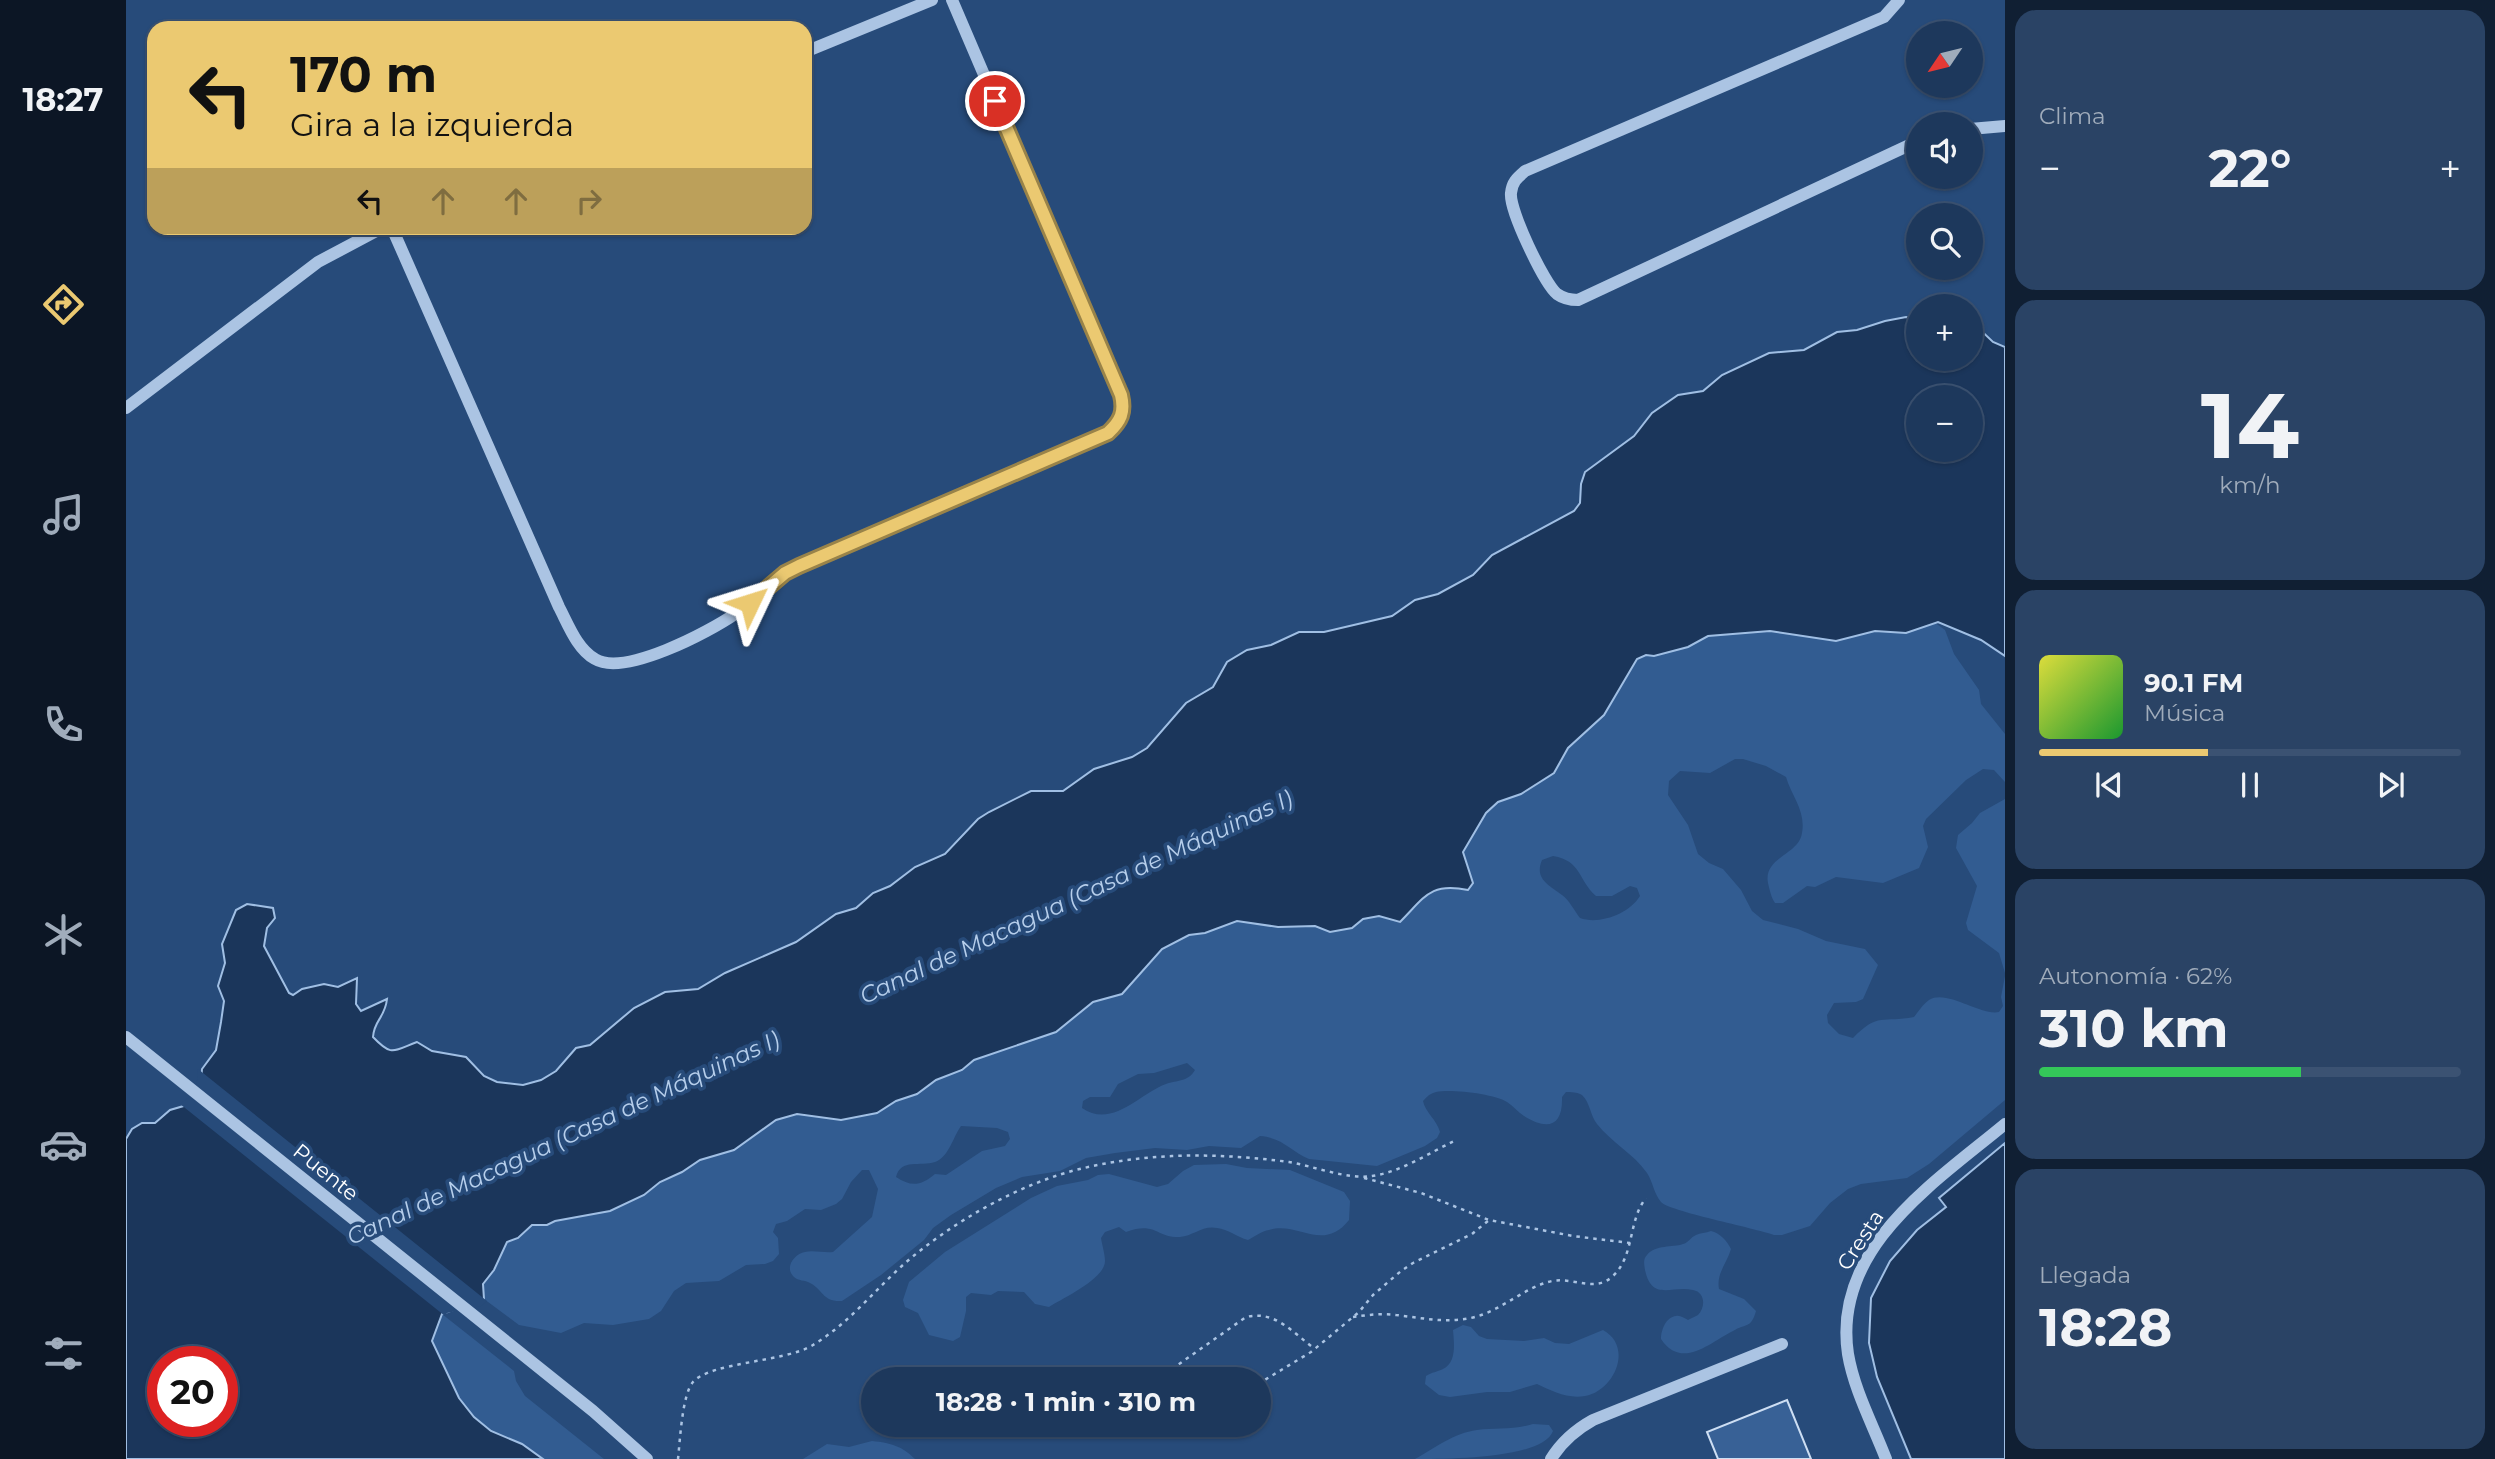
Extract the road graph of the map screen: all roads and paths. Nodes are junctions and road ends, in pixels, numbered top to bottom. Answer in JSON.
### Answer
{"nodes":[{"id":1,"x":932,"y":0,"type":"edge"},
{"id":2,"x":952,"y":0,"type":"edge"},
{"id":3,"x":1899,"y":0,"type":"edge"},
{"id":4,"x":812,"y":49,"type":"edge"},
{"id":5,"x":2005,"y":126,"type":"edge"},
{"id":6,"x":1983,"y":128,"type":"edge"},
{"id":7,"x":1906,"y":147,"type":"edge"},
{"id":8,"x":369,"y":235,"type":"edge"},
{"id":9,"x":395,"y":235,"type":"edge"},
{"id":10,"x":126,"y":408,"type":"edge"},
{"id":11,"x":130,"y":1040,"type":"edge"},
{"id":12,"x":2005,"y":1124,"type":"edge"},
{"id":13,"x":1454,"y":1141,"type":"dead end"},
{"id":14,"x":1358,"y":1176,"type":"junction"},
{"id":15,"x":1646,"y":1198,"type":"dead end"},
{"id":16,"x":1489,"y":1220,"type":"junction"},
{"id":17,"x":1630,"y":1243,"type":"junction"},
{"id":18,"x":1353,"y":1317,"type":"junction"},
{"id":19,"x":1783,"y":1344,"type":"dead end"},
{"id":20,"x":1315,"y":1349,"type":"junction"},
{"id":21,"x":1175,"y":1367,"type":"edge"},
{"id":22,"x":1271,"y":1377,"type":"edge"},
{"id":23,"x":1559,"y":1446,"type":"junction"},
{"id":24,"x":647,"y":1459,"type":"edge"},
{"id":25,"x":678,"y":1459,"type":"edge"},
{"id":26,"x":1541,"y":1459,"type":"edge"},
{"id":27,"x":1551,"y":1459,"type":"edge"},
{"id":28,"x":1886,"y":1459,"type":"edge"}],
"edges":[{"from":1,"to":4,"type":"street"},
{"from":2,"to":9,"type":"street"},
{"from":3,"to":7,"type":"street"},
{"from":5,"to":6,"type":"street"},
{"from":8,"to":10,"type":"street"},
{"from":11,"to":24,"type":"street","name":"Puente"},
{"from":12,"to":28,"type":"street","name":"Cresta"},
{"from":13,"to":14,"type":"path"},
{"from":14,"to":16,"type":"path"},
{"from":14,"to":25,"type":"path"},
{"from":15,"to":17,"type":"path"},
{"from":16,"to":17,"type":"path"},
{"from":16,"to":18,"type":"path"},
{"from":17,"to":18,"type":"path"},
{"from":18,"to":20,"type":"path"},
{"from":19,"to":23,"type":"street"},
{"from":20,"to":21,"type":"path"},
{"from":20,"to":22,"type":"path"},
{"from":23,"to":26,"type":"street"},
{"from":23,"to":27,"type":"street"}]}
